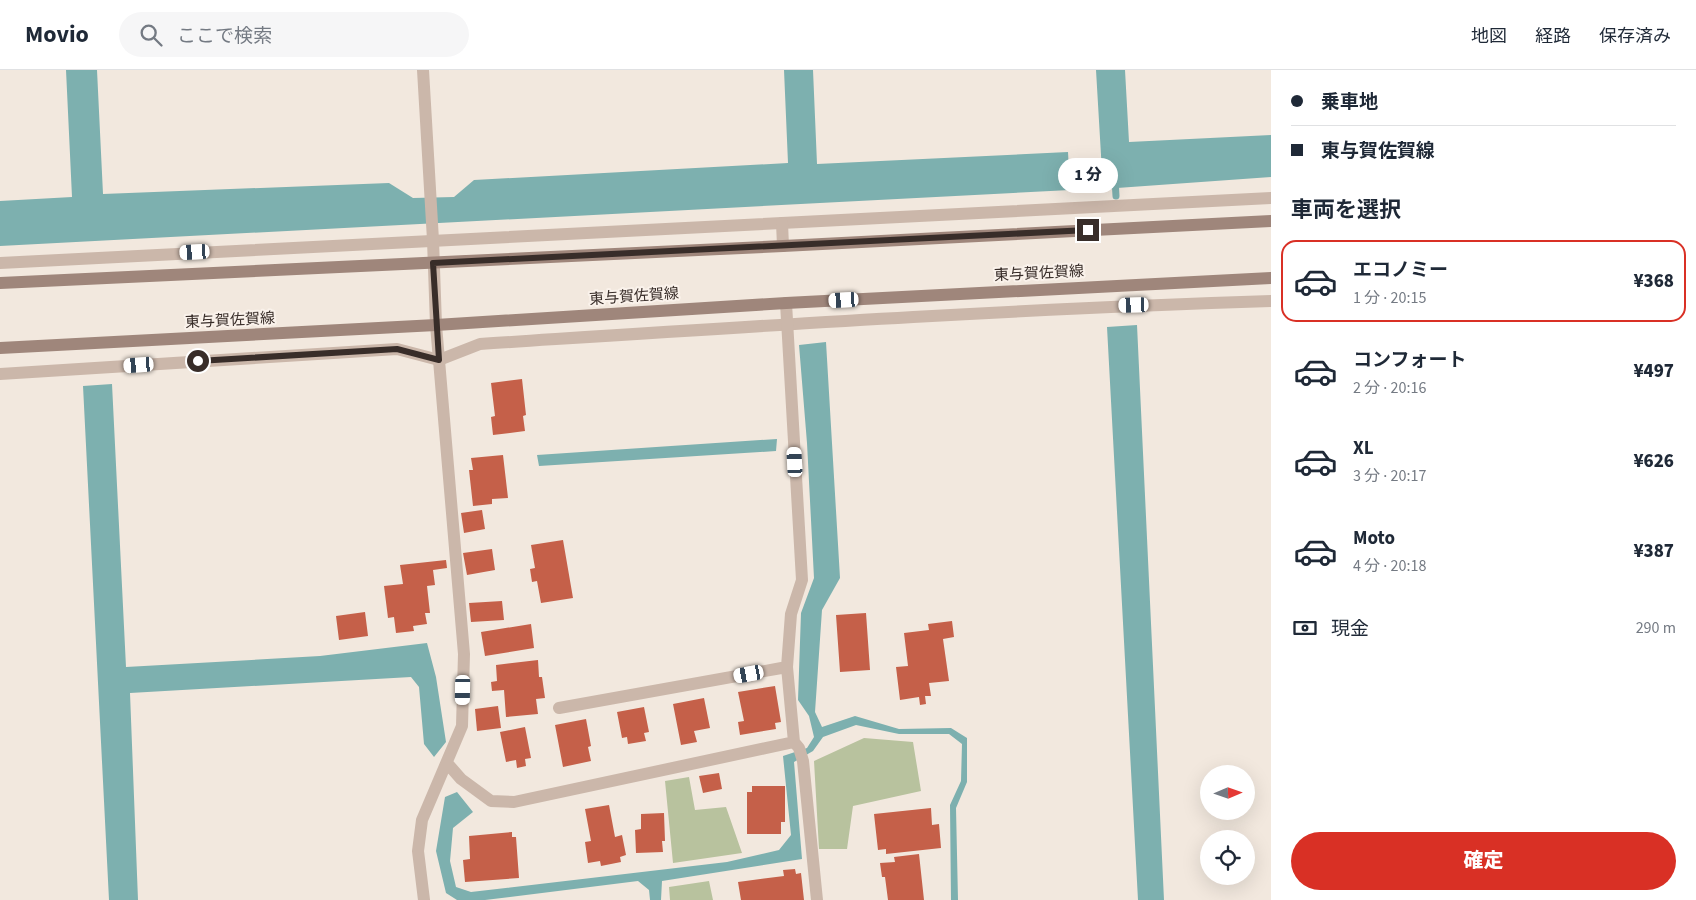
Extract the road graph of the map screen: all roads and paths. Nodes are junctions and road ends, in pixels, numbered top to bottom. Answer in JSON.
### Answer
{"nodes":[{"id":1,"x":423,"y":70,"type":"edge"},
{"id":2,"x":1271,"y":198,"type":"edge"},
{"id":3,"x":1271,"y":221,"type":"edge"},
{"id":4,"x":782,"y":223,"type":"junction"},
{"id":5,"x":433,"y":240,"type":"junction"},
{"id":6,"x":783,"y":246,"type":"junction"},
{"id":7,"x":0,"y":263,"type":"edge"},
{"id":8,"x":433,"y":263,"type":"junction"},
{"id":9,"x":1271,"y":278,"type":"edge"},
{"id":10,"x":0,"y":283,"type":"edge"},
{"id":11,"x":1271,"y":301,"type":"edge"},
{"id":12,"x":786,"y":303,"type":"junction"},
{"id":13,"x":788,"y":324,"type":"junction"},
{"id":14,"x":436,"y":325,"type":"junction"},
{"id":15,"x":0,"y":348,"type":"edge"},
{"id":16,"x":439,"y":360,"type":"junction"},
{"id":17,"x":0,"y":374,"type":"edge"},
{"id":18,"x":787,"y":667,"type":"junction"},
{"id":19,"x":559,"y":708,"type":"dead end"},
{"id":20,"x":796,"y":745,"type":"junction"},
{"id":21,"x":447,"y":762,"type":"junction"},
{"id":22,"x":424,"y":900,"type":"edge"},
{"id":23,"x":817,"y":900,"type":"edge"}],
"edges":[{"from":1,"to":5,"type":"street"},
{"from":2,"to":4,"type":"street"},
{"from":3,"to":6,"type":"main road"},
{"from":4,"to":5,"type":"street"},
{"from":4,"to":6,"type":"street"},
{"from":5,"to":7,"type":"street"},
{"from":5,"to":8,"type":"street"},
{"from":6,"to":8,"type":"main road"},
{"from":8,"to":10,"type":"main road"},
{"from":8,"to":14,"type":"street"},
{"from":9,"to":12,"type":"main road","name":"東与賀佐賀線"},
{"from":11,"to":13,"type":"street"},
{"from":12,"to":13,"type":"street"},
{"from":12,"to":14,"type":"main road","name":"東与賀佐賀線"},
{"from":13,"to":16,"type":"street"},
{"from":13,"to":18,"type":"street"},
{"from":14,"to":15,"type":"main road","name":"東与賀佐賀線"},
{"from":14,"to":16,"type":"street"},
{"from":16,"to":17,"type":"street"},
{"from":16,"to":21,"type":"street"},
{"from":18,"to":19,"type":"street"},
{"from":18,"to":20,"type":"street"},
{"from":20,"to":21,"type":"street"},
{"from":20,"to":23,"type":"street"},
{"from":21,"to":22,"type":"street"}]}
